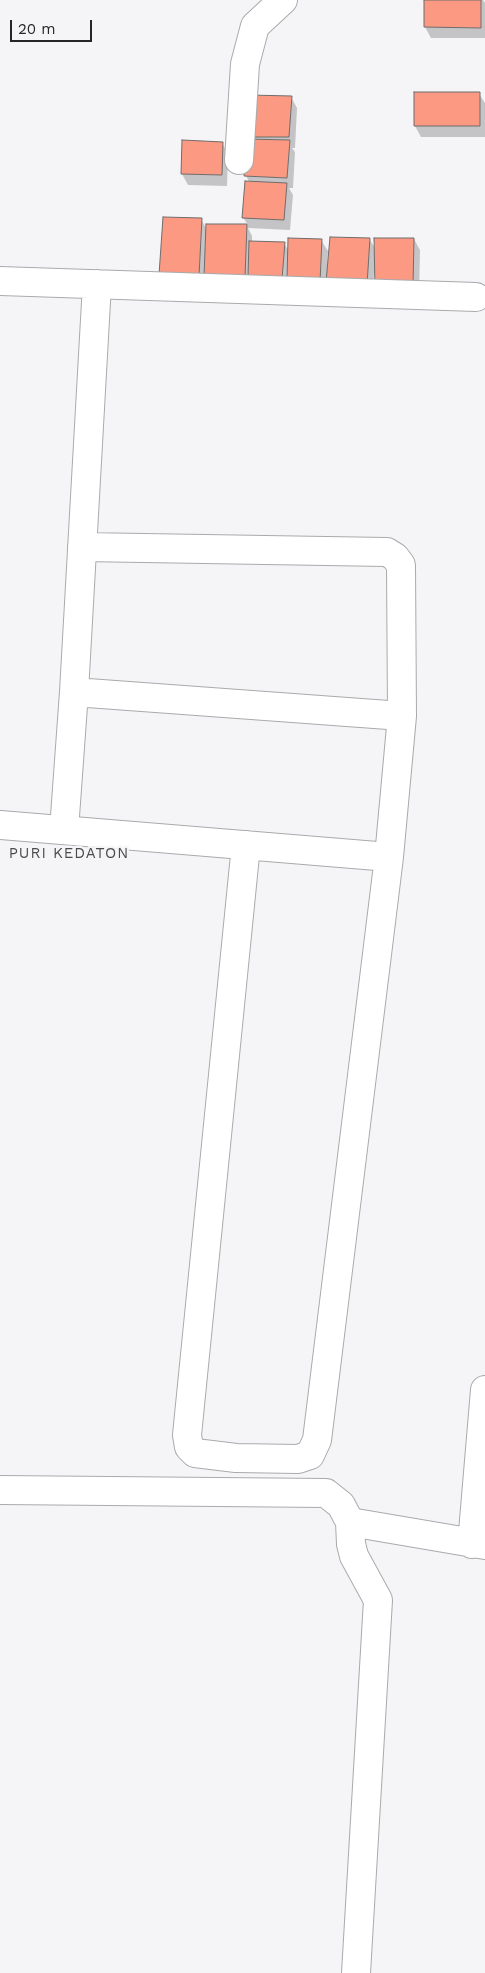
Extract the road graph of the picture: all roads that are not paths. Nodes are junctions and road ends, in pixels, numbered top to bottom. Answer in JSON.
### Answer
{"nodes":[{"id":1,"x":283,"y":0,"type":"edge"},
{"id":2,"x":239,"y":160,"type":"dead end"},
{"id":3,"x":0,"y":281,"type":"edge"},
{"id":4,"x":97,"y":284,"type":"junction"},
{"id":5,"x":476,"y":297,"type":"dead end"},
{"id":6,"x":82,"y":547,"type":"junction"},
{"id":7,"x":74,"y":692,"type":"junction"},
{"id":8,"x":402,"y":716,"type":"junction"},
{"id":9,"x":0,"y":826,"type":"edge"},
{"id":10,"x":64,"y":830,"type":"junction"},
{"id":11,"x":246,"y":844,"type":"junction"},
{"id":12,"x":390,"y":857,"type":"junction"},
{"id":13,"x":485,"y":1390,"type":"edge"},
{"id":14,"x":0,"y":1490,"type":"edge"},
{"id":15,"x":350,"y":1522,"type":"junction"},
{"id":16,"x":478,"y":1545,"type":"edge"},
{"id":17,"x":356,"y":1973,"type":"edge"}],
"edges":[{"from":1,"to":2,"type":"street"},
{"from":3,"to":4,"type":"street"},
{"from":4,"to":5,"type":"street"},
{"from":4,"to":6,"type":"street"},
{"from":6,"to":7,"type":"street"},
{"from":6,"to":8,"type":"street"},
{"from":7,"to":8,"type":"street"},
{"from":7,"to":10,"type":"street"},
{"from":8,"to":12,"type":"street"},
{"from":9,"to":10,"type":"street"},
{"from":10,"to":11,"type":"street"},
{"from":11,"to":12,"type":"street"},
{"from":11,"to":12,"type":"street"},
{"from":13,"to":16,"type":"street"},
{"from":14,"to":15,"type":"street"},
{"from":15,"to":16,"type":"street"},
{"from":15,"to":17,"type":"street"}]}
